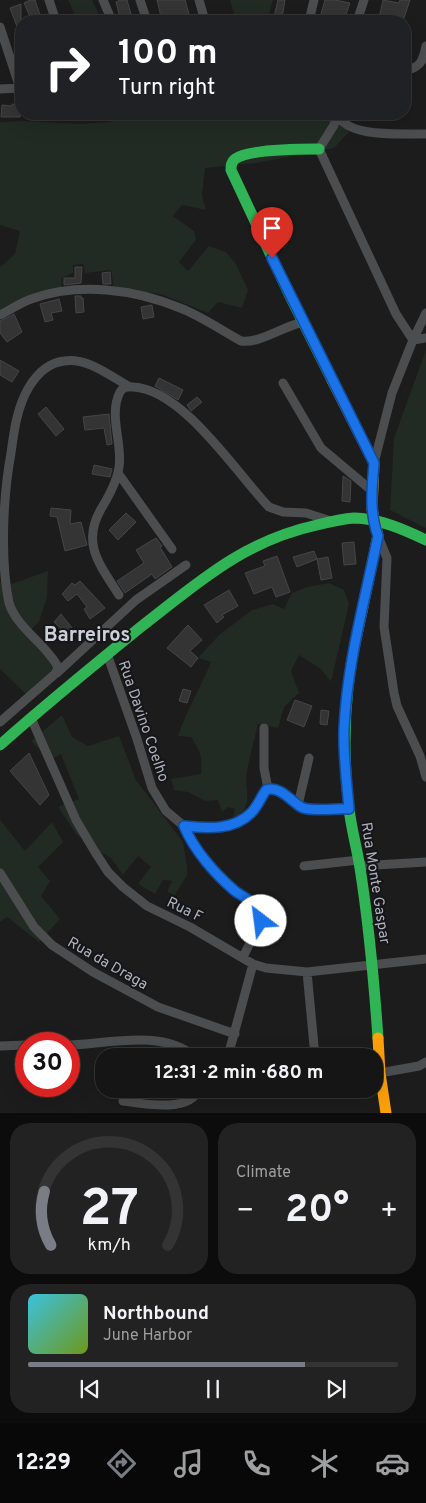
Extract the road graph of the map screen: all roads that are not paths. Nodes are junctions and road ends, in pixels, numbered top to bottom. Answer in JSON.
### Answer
{"nodes":[{"id":1,"x":49,"y":0,"type":"edge"},
{"id":2,"x":103,"y":0,"type":"edge"},
{"id":3,"x":140,"y":0,"type":"edge"},
{"id":4,"x":199,"y":0,"type":"edge"},
{"id":5,"x":314,"y":0,"type":"edge"},
{"id":6,"x":364,"y":0,"type":"edge"},
{"id":7,"x":54,"y":15,"type":"edge"},
{"id":8,"x":109,"y":15,"type":"edge"},
{"id":9,"x":145,"y":15,"type":"edge"},
{"id":10,"x":203,"y":15,"type":"edge"},
{"id":11,"x":310,"y":15,"type":"edge"},
{"id":12,"x":359,"y":15,"type":"edge"},
{"id":13,"x":0,"y":27,"type":"edge"},
{"id":14,"x":426,"y":46,"type":"edge"},
{"id":15,"x":411,"y":70,"type":"edge"},
{"id":16,"x":15,"y":71,"type":"edge"},
{"id":17,"x":15,"y":88,"type":"edge"},
{"id":18,"x":0,"y":89,"type":"edge"},
{"id":19,"x":336,"y":120,"type":"edge"},
{"id":20,"x":341,"y":120,"type":"edge"},
{"id":21,"x":426,"y":134,"type":"edge"},
{"id":22,"x":319,"y":149,"type":"junction"},
{"id":23,"x":426,"y":313,"type":"edge"},
{"id":24,"x":0,"y":315,"type":"edge"},
{"id":25,"x":303,"y":322,"type":"junction"},
{"id":26,"x":426,"y":338,"type":"edge"},
{"id":27,"x":413,"y":340,"type":"junction"},
{"id":28,"x":283,"y":383,"type":"dead end"},
{"id":29,"x":130,"y":386,"type":"junction"},
{"id":30,"x":374,"y":463,"type":"junction"},
{"id":31,"x":118,"y":473,"type":"junction"},
{"id":32,"x":371,"y":490,"type":"junction"},
{"id":33,"x":331,"y":521,"type":"junction"},
{"id":34,"x":372,"y":521,"type":"junction"},
{"id":35,"x":378,"y":536,"type":"junction"},
{"id":36,"x":426,"y":540,"type":"edge"},
{"id":37,"x":172,"y":549,"type":"dead end"},
{"id":38,"x":186,"y":565,"type":"dead end"},
{"id":39,"x":119,"y":595,"type":"dead end"},
{"id":40,"x":107,"y":654,"type":"junction"},
{"id":41,"x":57,"y":673,"type":"junction"},
{"id":42,"x":31,"y":718,"type":"junction"},
{"id":43,"x":0,"y":722,"type":"edge"},
{"id":44,"x":264,"y":728,"type":"dead end"},
{"id":45,"x":0,"y":745,"type":"edge"},
{"id":46,"x":309,"y":758,"type":"dead end"},
{"id":47,"x":426,"y":772,"type":"edge"},
{"id":48,"x":268,"y":789,"type":"junction"},
{"id":49,"x":298,"y":805,"type":"junction"},
{"id":50,"x":349,"y":809,"type":"junction"},
{"id":51,"x":184,"y":826,"type":"junction"},
{"id":52,"x":426,"y":862,"type":"edge"},
{"id":53,"x":359,"y":863,"type":"junction"},
{"id":54,"x":304,"y":866,"type":"dead end"},
{"id":55,"x":0,"y":873,"type":"edge"},
{"id":56,"x":243,"y":957,"type":"junction"},
{"id":57,"x":426,"y":959,"type":"edge"},
{"id":58,"x":253,"y":964,"type":"junction"},
{"id":59,"x":373,"y":964,"type":"junction"},
{"id":60,"x":307,"y":972,"type":"junction"},
{"id":61,"x":235,"y":1034,"type":"junction"},
{"id":62,"x":80,"y":1044,"type":"edge"},
{"id":63,"x":15,"y":1045,"type":"edge"},
{"id":64,"x":0,"y":1046,"type":"edge"},
{"id":65,"x":179,"y":1048,"type":"edge"},
{"id":66,"x":231,"y":1048,"type":"edge"},
{"id":67,"x":314,"y":1048,"type":"edge"},
{"id":68,"x":376,"y":1048,"type":"edge"},
{"id":69,"x":426,"y":1062,"type":"edge"},
{"id":70,"x":383,"y":1073,"type":"edge"},
{"id":71,"x":194,"y":1098,"type":"edge"},
{"id":72,"x":383,"y":1098,"type":"edge"},
{"id":73,"x":122,"y":1101,"type":"dead end"},
{"id":74,"x":386,"y":1113,"type":"edge"}],
"edges":[{"from":1,"to":7,"type":"street"},
{"from":2,"to":8,"type":"street"},
{"from":3,"to":9,"type":"street"},
{"from":4,"to":10,"type":"street"},
{"from":5,"to":11,"type":"street"},
{"from":6,"to":12,"type":"street"},
{"from":13,"to":16,"type":"street"},
{"from":14,"to":15,"type":"street"},
{"from":17,"to":18,"type":"street"},
{"from":19,"to":22,"type":"street"},
{"from":20,"to":21,"type":"street"},
{"from":22,"to":25,"type":"street"},
{"from":22,"to":27,"type":"street"},
{"from":23,"to":27,"type":"street"},
{"from":24,"to":25,"type":"street"},
{"from":25,"to":30,"type":"street"},
{"from":26,"to":27,"type":"street"},
{"from":27,"to":30,"type":"street"},
{"from":28,"to":32,"type":"street"},
{"from":29,"to":31,"type":"street"},
{"from":29,"to":33,"type":"street"},
{"from":29,"to":41,"type":"street"},
{"from":30,"to":32,"type":"street"},
{"from":31,"to":37,"type":"street"},
{"from":31,"to":39,"type":"street"},
{"from":32,"to":34,"type":"street"},
{"from":33,"to":34,"type":"street"},
{"from":33,"to":40,"type":"street"},
{"from":34,"to":35,"type":"street"},
{"from":34,"to":36,"type":"street"},
{"from":35,"to":47,"type":"street"},
{"from":35,"to":50,"type":"street","name":"Rua Monte Gaspar"},
{"from":38,"to":41,"type":"street"},
{"from":40,"to":42,"type":"street"},
{"from":40,"to":51,"type":"street","name":"Rua Davino Coelho"},
{"from":41,"to":43,"type":"street"},
{"from":42,"to":45,"type":"street"},
{"from":42,"to":56,"type":"street","name":"Rua F"},
{"from":44,"to":48,"type":"street"},
{"from":46,"to":49,"type":"street"},
{"from":48,"to":49,"type":"street"},
{"from":48,"to":51,"type":"street"},
{"from":49,"to":50,"type":"street"},
{"from":50,"to":53,"type":"street","name":"Rua Monte Gaspar"},
{"from":51,"to":56,"type":"street","name":"Rua Davino Coelho"},
{"from":52,"to":53,"type":"street"},
{"from":53,"to":54,"type":"street"},
{"from":53,"to":59,"type":"street","name":"Rua Monte Gaspar"},
{"from":55,"to":61,"type":"street","name":"Rua da Draga"},
{"from":56,"to":58,"type":"street","name":"Rua F"},
{"from":57,"to":59,"type":"street","name":"Rua F"},
{"from":58,"to":60,"type":"street","name":"Rua F"},
{"from":58,"to":61,"type":"street"},
{"from":59,"to":60,"type":"street","name":"Rua F"},
{"from":59,"to":68,"type":"street","name":"Rua Monte Gaspar"},
{"from":60,"to":67,"type":"street"},
{"from":61,"to":66,"type":"street"},
{"from":62,"to":65,"type":"street"},
{"from":63,"to":64,"type":"street"},
{"from":69,"to":70,"type":"street"},
{"from":71,"to":73,"type":"street"},
{"from":72,"to":74,"type":"street","name":"Rua Monte Gaspar"}]}
